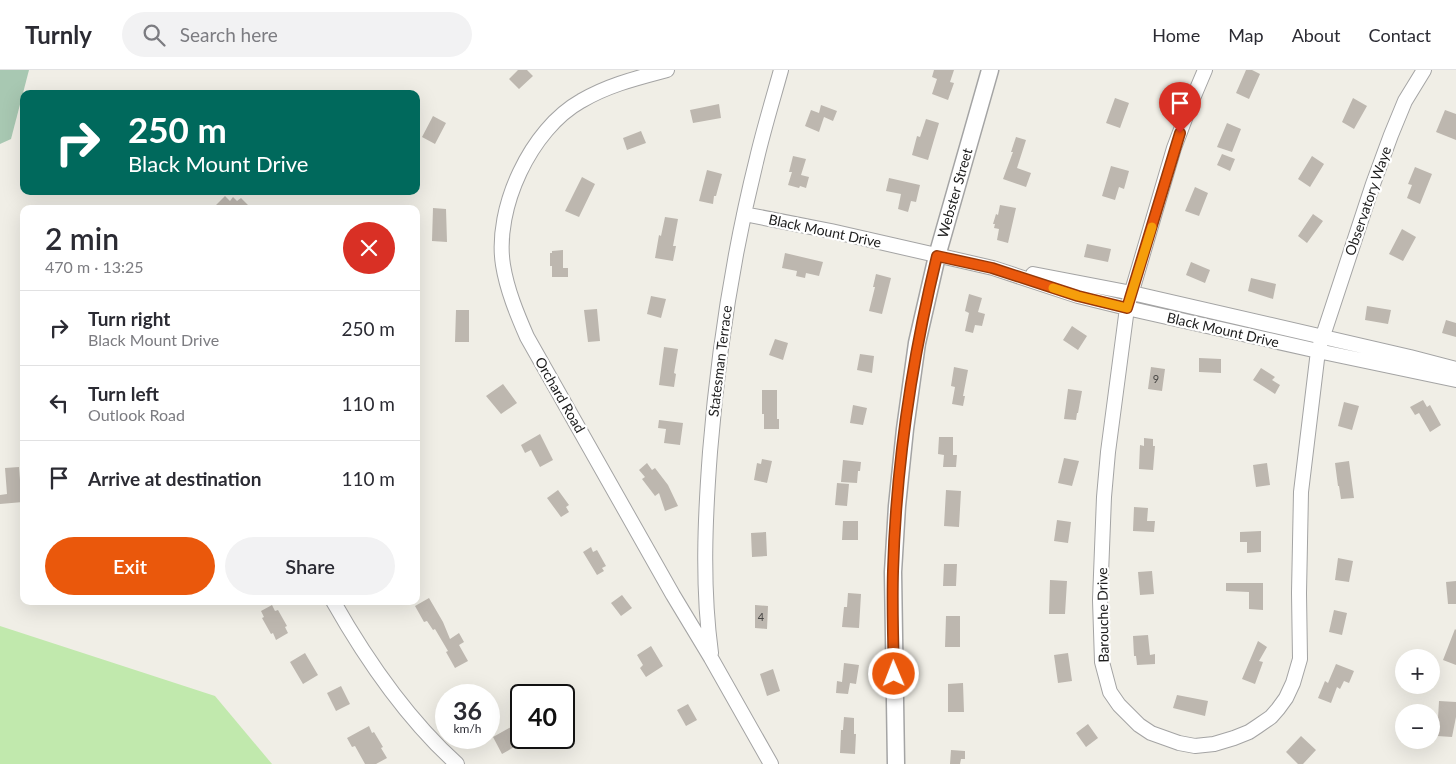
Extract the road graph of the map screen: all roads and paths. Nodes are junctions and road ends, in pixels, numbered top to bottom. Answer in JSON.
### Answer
{"nodes":[{"id":1,"x":667,"y":70,"type":"edge"},
{"id":2,"x":781,"y":70,"type":"edge"},
{"id":3,"x":990,"y":70,"type":"edge"},
{"id":4,"x":1205,"y":70,"type":"edge"},
{"id":5,"x":1424,"y":70,"type":"edge"},
{"id":6,"x":744,"y":214,"type":"junction"},
{"id":7,"x":937,"y":256,"type":"junction"},
{"id":8,"x":992,"y":268,"type":"junction"},
{"id":9,"x":1132,"y":294,"type":"junction"},
{"id":10,"x":1127,"y":308,"type":"junction"},
{"id":11,"x":1323,"y":337,"type":"junction"},
{"id":12,"x":1318,"y":351,"type":"junction"},
{"id":13,"x":1456,"y":368,"type":"edge"},
{"id":14,"x":1456,"y":380,"type":"edge"},
{"id":15,"x":335,"y":605,"type":"edge"},
{"id":16,"x":711,"y":658,"type":"junction"},
{"id":17,"x":458,"y":764,"type":"edge"},
{"id":18,"x":771,"y":764,"type":"edge"},
{"id":19,"x":896,"y":764,"type":"edge"}],
"edges":[{"from":1,"to":16,"type":"street","name":"Orchard Road"},
{"from":2,"to":6,"type":"street","name":"Statesman Terrace"},
{"from":3,"to":7,"type":"street","name":"Webster Street"},
{"from":4,"to":9,"type":"street","name":"Barouche Drive"},
{"from":5,"to":11,"type":"street","name":"Observatory Waye"},
{"from":6,"to":7,"type":"street","name":"Black Mount Drive"},
{"from":6,"to":16,"type":"street","name":"Statesman Terrace"},
{"from":7,"to":8,"type":"street","name":"Black Mount Drive"},
{"from":7,"to":19,"type":"street","name":"Webster Street"},
{"from":8,"to":9,"type":"street","name":"Black Mount Drive"},
{"from":8,"to":10,"type":"street","name":"Black Mount Drive"},
{"from":9,"to":10,"type":"street","name":"Barouche Drive"},
{"from":9,"to":11,"type":"street","name":"Black Mount Drive"},
{"from":10,"to":12,"type":"street","name":"Black Mount Drive"},
{"from":10,"to":12,"type":"street","name":"Barouche Drive"},
{"from":11,"to":12,"type":"street","name":"Barouche Drive"},
{"from":11,"to":13,"type":"street","name":"Black Mount Drive"},
{"from":12,"to":14,"type":"street","name":"Black Mount Drive"},
{"from":15,"to":17,"type":"street"},
{"from":16,"to":18,"type":"street","name":"Orchard Road"}]}
